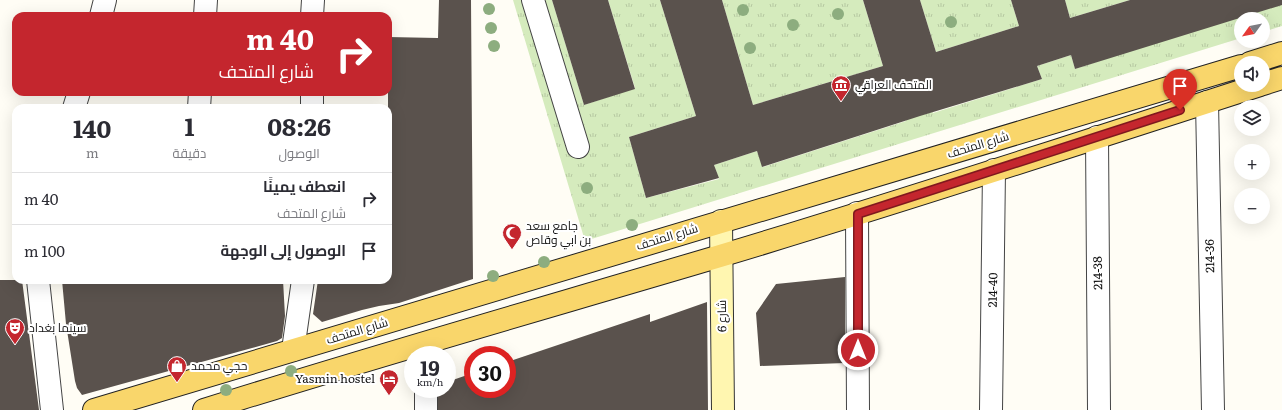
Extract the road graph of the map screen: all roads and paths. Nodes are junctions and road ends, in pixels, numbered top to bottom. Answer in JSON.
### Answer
{"nodes":[{"id":1,"x":106,"y":0,"type":"edge"},
{"id":2,"x":206,"y":0,"type":"edge"},
{"id":3,"x":313,"y":0,"type":"edge"},
{"id":4,"x":533,"y":0,"type":"edge"},
{"id":5,"x":102,"y":12,"type":"edge"},
{"id":6,"x":205,"y":12,"type":"edge"},
{"id":7,"x":312,"y":12,"type":"edge"},
{"id":8,"x":1282,"y":53,"type":"edge"},
{"id":9,"x":1270,"y":57,"type":"edge"},
{"id":10,"x":1234,"y":68,"type":"edge"},
{"id":11,"x":1282,"y":78,"type":"edge"},
{"id":12,"x":1270,"y":82,"type":"edge"},
{"id":13,"x":1238,"y":92,"type":"edge"},
{"id":14,"x":1207,"y":102,"type":"junction"},
{"id":15,"x":1097,"y":137,"type":"junction"},
{"id":16,"x":578,"y":147,"type":"dead end"},
{"id":17,"x":994,"y":170,"type":"junction"},
{"id":18,"x":858,"y":214,"type":"junction"},
{"id":19,"x":721,"y":221,"type":"junction"},
{"id":20,"x":722,"y":255,"type":"junction"},
{"id":21,"x":38,"y":284,"type":"edge"},
{"id":22,"x":302,"y":284,"type":"edge"},
{"id":23,"x":293,"y":350,"type":"junction"},
{"id":24,"x":426,"y":398,"type":"edge"},
{"id":25,"x":52,"y":410,"type":"edge"},
{"id":26,"x":94,"y":410,"type":"edge"},
{"id":27,"x":204,"y":410,"type":"edge"},
{"id":28,"x":426,"y":410,"type":"edge"},
{"id":29,"x":723,"y":410,"type":"edge"},
{"id":30,"x":858,"y":410,"type":"edge"},
{"id":31,"x":991,"y":410,"type":"edge"},
{"id":32,"x":1099,"y":410,"type":"edge"},
{"id":33,"x":1213,"y":410,"type":"edge"}],
"edges":[{"from":1,"to":5,"type":"street"},
{"from":2,"to":6,"type":"street"},
{"from":3,"to":7,"type":"street"},
{"from":4,"to":16,"type":"street"},
{"from":8,"to":9,"type":"main road"},
{"from":10,"to":19,"type":"main road","name":"شارع المتحف"},
{"from":11,"to":12,"type":"main road"},
{"from":13,"to":14,"type":"main road"},
{"from":14,"to":15,"type":"main road"},
{"from":14,"to":33,"type":"street","name":"214-36"},
{"from":15,"to":17,"type":"main road"},
{"from":15,"to":32,"type":"street","name":"214-38"},
{"from":17,"to":18,"type":"main road"},
{"from":17,"to":31,"type":"street","name":"214-40"},
{"from":18,"to":20,"type":"main road"},
{"from":18,"to":30,"type":"street"},
{"from":19,"to":20,"type":"street","name":"شارع 6"},
{"from":19,"to":23,"type":"main road","name":"شارع المتحف"},
{"from":20,"to":27,"type":"main road"},
{"from":20,"to":29,"type":"street","name":"شارع 6"},
{"from":21,"to":25,"type":"street"},
{"from":22,"to":23,"type":"street"},
{"from":23,"to":26,"type":"main road","name":"شارع المتحف"},
{"from":24,"to":28,"type":"street"}]}
